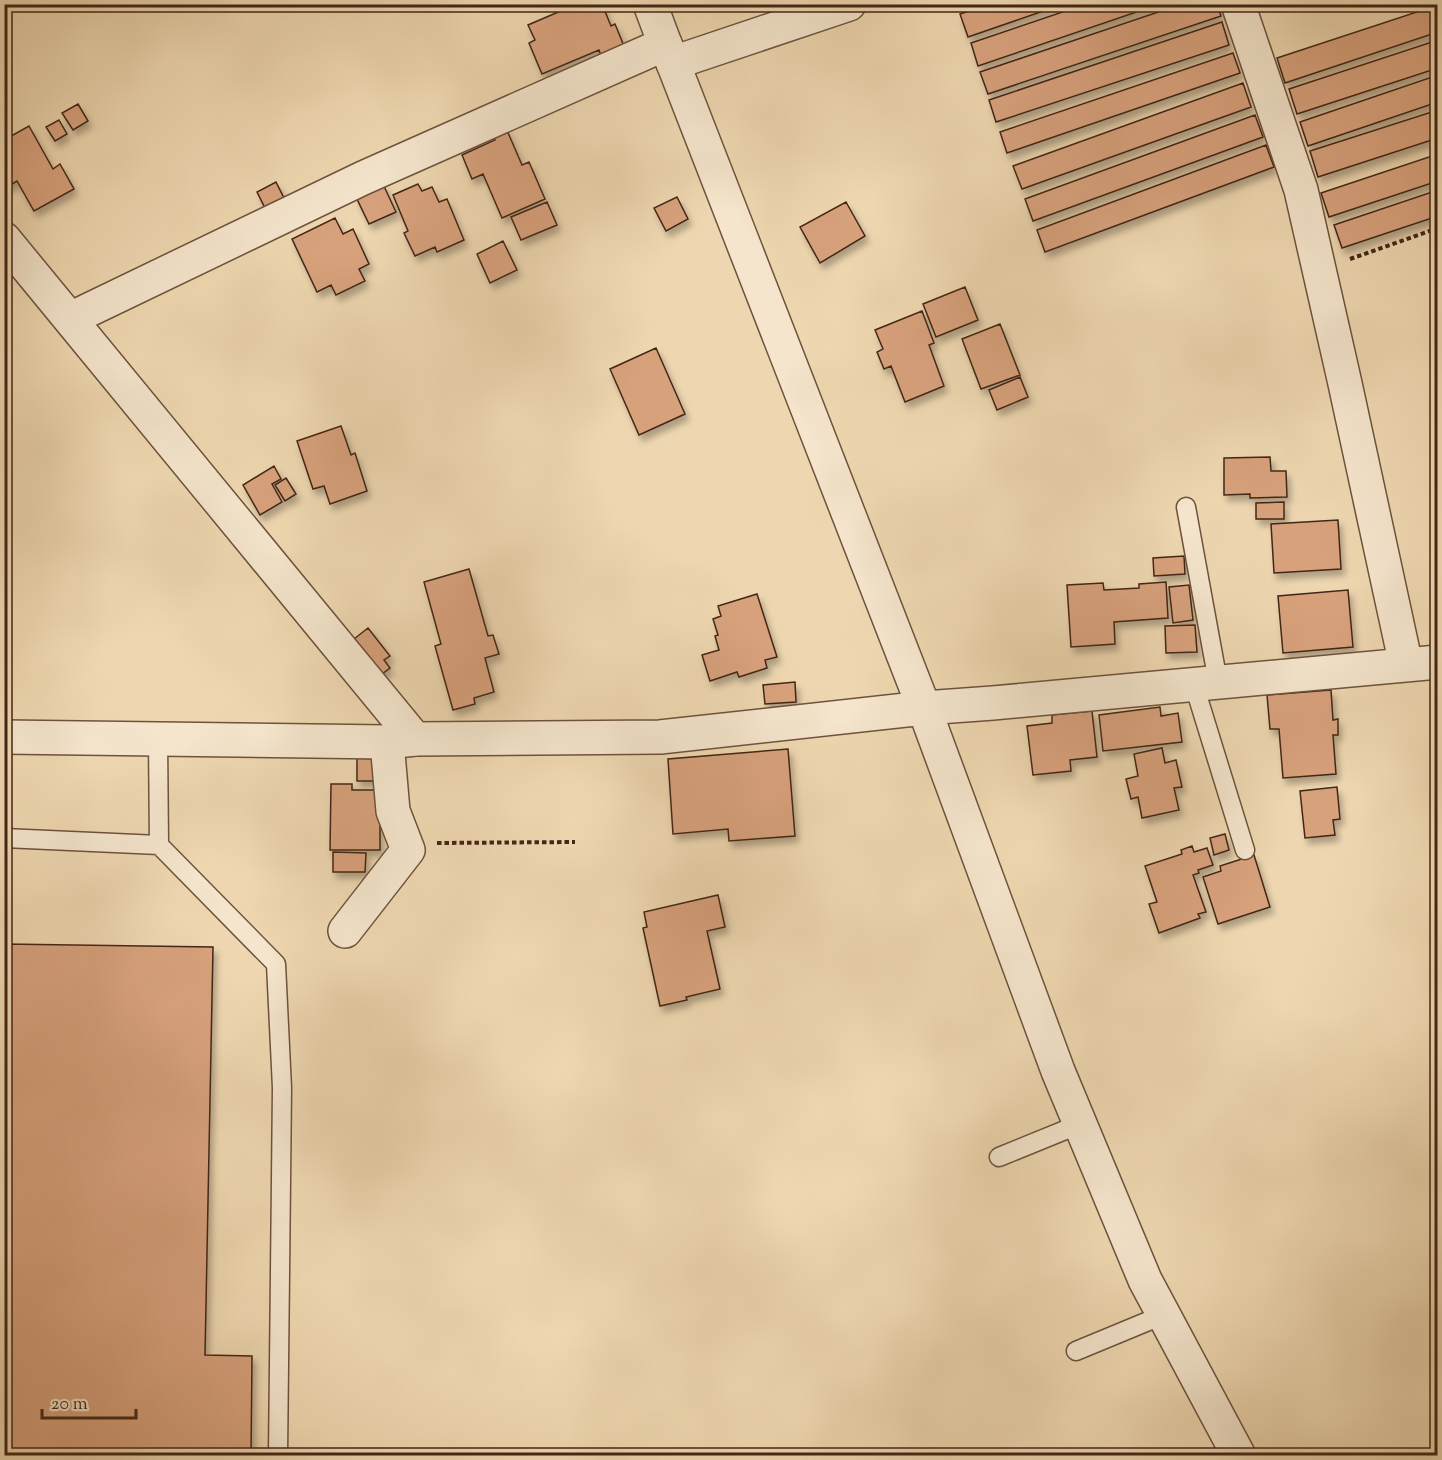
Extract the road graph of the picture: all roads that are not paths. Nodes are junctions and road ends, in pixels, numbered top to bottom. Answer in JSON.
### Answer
{"nodes":[{"id":1,"x":650,"y":4,"type":"edge"},
{"id":2,"x":849,"y":4,"type":"edge"},
{"id":3,"x":1238,"y":4,"type":"edge"},
{"id":4,"x":669,"y":54,"type":"junction"},
{"id":5,"x":4,"y":239,"type":"edge"},
{"id":6,"x":70,"y":319,"type":"junction"},
{"id":7,"x":1186,"y":507,"type":"dead end"},
{"id":8,"x":1422,"y":664,"type":"edge"},
{"id":9,"x":1206,"y":684,"type":"junction"},
{"id":10,"x":924,"y":708,"type":"junction"},
{"id":11,"x":4,"y":737,"type":"edge"},
{"id":12,"x":158,"y":739,"type":"junction"},
{"id":13,"x":401,"y":740,"type":"junction"},
{"id":14,"x":4,"y":838,"type":"edge"},
{"id":15,"x":159,"y":845,"type":"junction"},
{"id":16,"x":1245,"y":850,"type":"dead end"},
{"id":17,"x":345,"y":932,"type":"dead end"},
{"id":18,"x":1080,"y":1124,"type":"junction"},
{"id":19,"x":999,"y":1157,"type":"dead end"},
{"id":20,"x":1163,"y":1315,"type":"junction"},
{"id":21,"x":1076,"y":1351,"type":"dead end"},
{"id":22,"x":278,"y":1455,"type":"edge"},
{"id":23,"x":1239,"y":1455,"type":"edge"}],
"edges":[{"from":1,"to":4,"type":"street"},
{"from":2,"to":4,"type":"street"},
{"from":3,"to":8,"type":"street"},
{"from":4,"to":6,"type":"street"},
{"from":4,"to":10,"type":"street"},
{"from":5,"to":6,"type":"street"},
{"from":6,"to":13,"type":"street"},
{"from":7,"to":9,"type":"lane"},
{"from":8,"to":9,"type":"street"},
{"from":9,"to":10,"type":"street"},
{"from":9,"to":16,"type":"lane"},
{"from":10,"to":13,"type":"street"},
{"from":10,"to":18,"type":"street"},
{"from":11,"to":12,"type":"street"},
{"from":12,"to":13,"type":"street"},
{"from":12,"to":15,"type":"lane"},
{"from":13,"to":17,"type":"street"},
{"from":14,"to":15,"type":"lane"},
{"from":15,"to":22,"type":"lane"},
{"from":18,"to":19,"type":"lane"},
{"from":18,"to":20,"type":"street"},
{"from":20,"to":21,"type":"lane"},
{"from":20,"to":23,"type":"street"}]}
